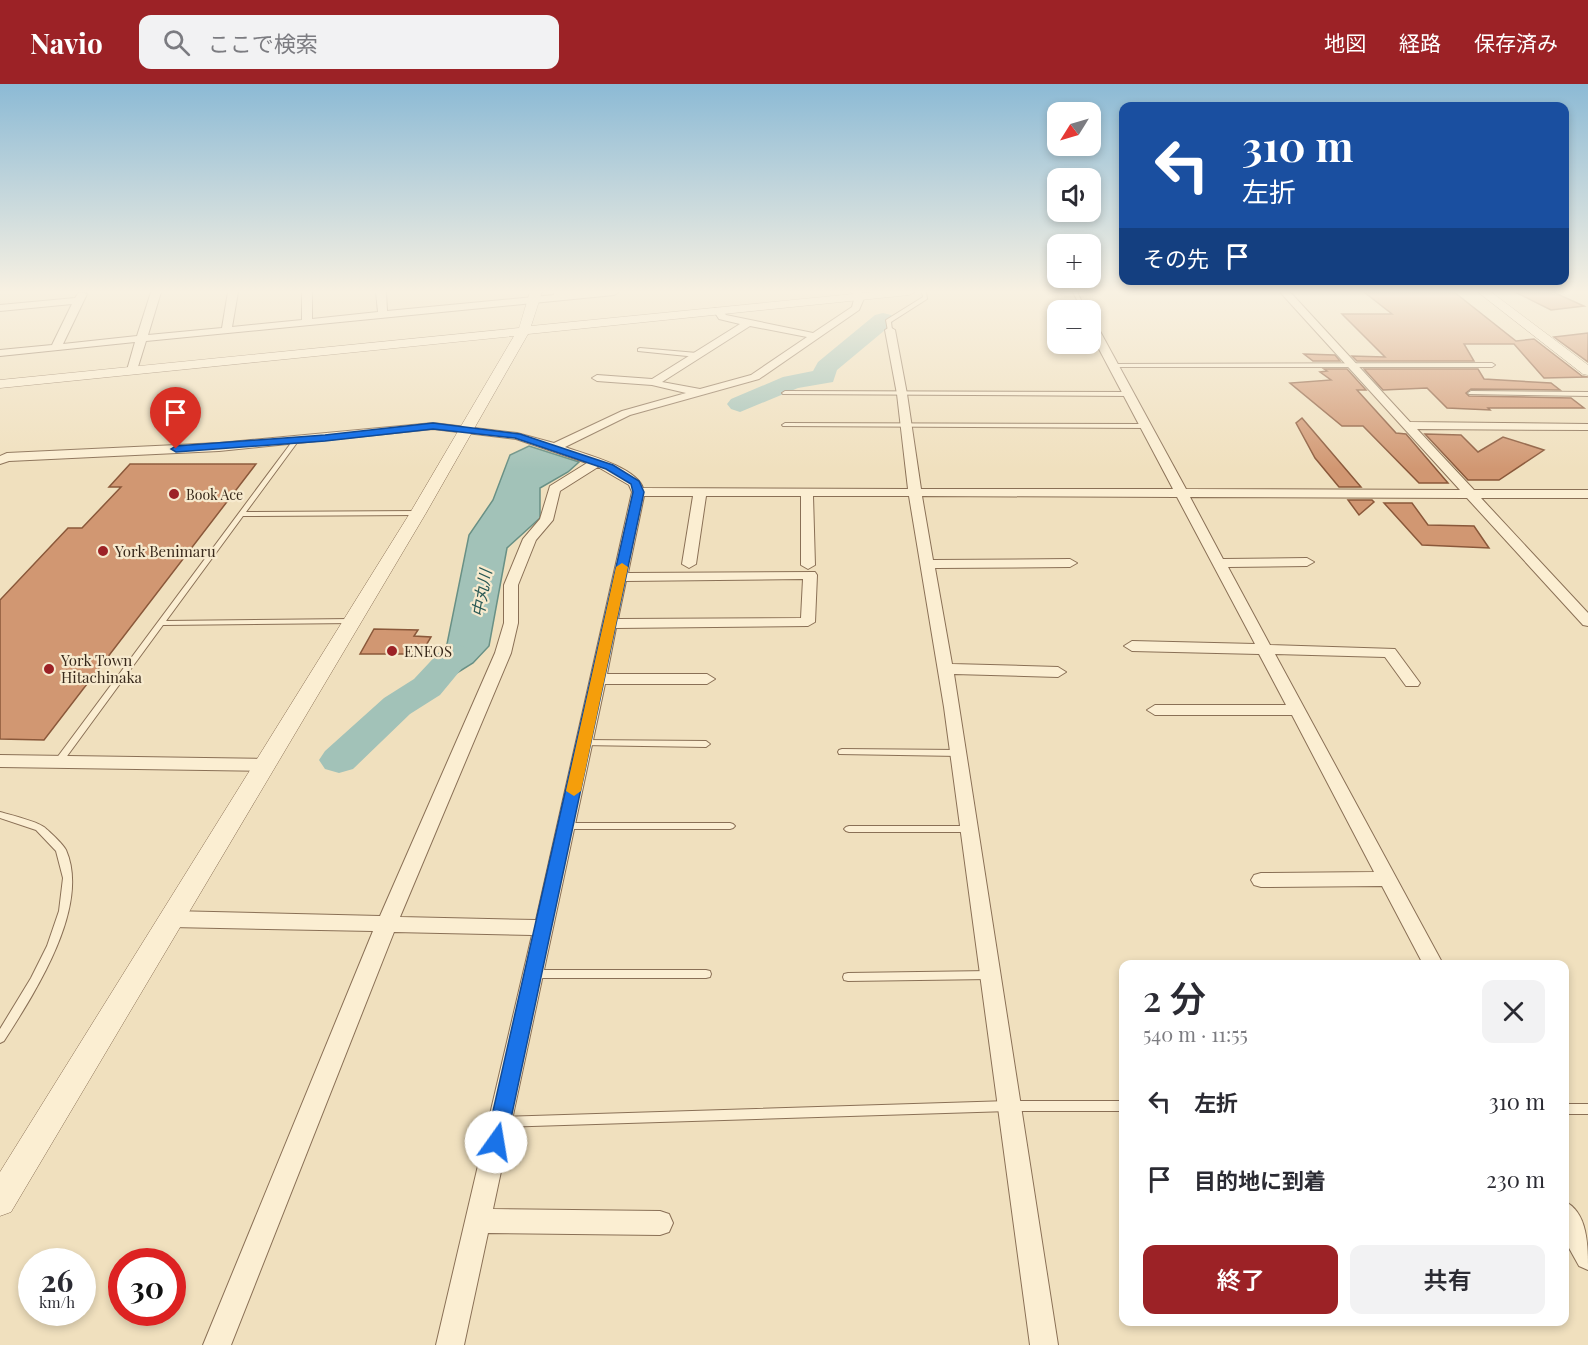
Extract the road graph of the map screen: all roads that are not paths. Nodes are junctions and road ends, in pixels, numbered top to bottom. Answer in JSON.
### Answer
{"nodes":[{"id":1,"x":20,"y":351,"type":"edge"},
{"id":2,"x":138,"y":351,"type":"edge"},
{"id":3,"x":320,"y":351,"type":"edge"},
{"id":4,"x":512,"y":351,"type":"edge"},
{"id":5,"x":649,"y":351,"type":"edge"},
{"id":6,"x":703,"y":351,"type":"edge"},
{"id":7,"x":794,"y":351,"type":"edge"},
{"id":8,"x":894,"y":351,"type":"edge"},
{"id":9,"x":1106,"y":351,"type":"edge"},
{"id":10,"x":1337,"y":351,"type":"edge"},
{"id":11,"x":1561,"y":351,"type":"edge"},
{"id":12,"x":0,"y":353,"type":"edge"},
{"id":13,"x":696,"y":355,"type":"junction"},
{"id":14,"x":1349,"y":364,"type":"junction"},
{"id":15,"x":1492,"y":365,"type":"dead end"},
{"id":16,"x":1114,"y":366,"type":"junction"},
{"id":17,"x":132,"y":370,"type":"junction"},
{"id":18,"x":1588,"y":371,"type":"edge"},
{"id":19,"x":597,"y":378,"type":"dead end"},
{"id":20,"x":654,"y":382,"type":"junction"},
{"id":21,"x":0,"y":384,"type":"edge"},
{"id":22,"x":703,"y":392,"type":"junction"},
{"id":23,"x":785,"y":393,"type":"dead end"},
{"id":24,"x":902,"y":393,"type":"junction"},
{"id":25,"x":1471,"y":393,"type":"dead end"},
{"id":26,"x":1129,"y":394,"type":"junction"},
{"id":27,"x":1588,"y":394,"type":"edge"},
{"id":28,"x":907,"y":424,"type":"junction"},
{"id":29,"x":785,"y":425,"type":"dead end"},
{"id":30,"x":1406,"y":425,"type":"junction"},
{"id":31,"x":1146,"y":426,"type":"junction"},
{"id":32,"x":1588,"y":427,"type":"edge"},
{"id":33,"x":466,"y":429,"type":"junction"},
{"id":34,"x":296,"y":440,"type":"junction"},
{"id":35,"x":555,"y":447,"type":"junction"},
{"id":36,"x":2,"y":458,"type":"edge"},
{"id":37,"x":597,"y":462,"type":"junction"},
{"id":38,"x":638,"y":492,"type":"junction"},
{"id":39,"x":700,"y":492,"type":"junction"},
{"id":40,"x":807,"y":492,"type":"junction"},
{"id":41,"x":915,"y":493,"type":"junction"},
{"id":42,"x":1469,"y":493,"type":"junction"},
{"id":43,"x":1182,"y":494,"type":"junction"},
{"id":44,"x":1588,"y":494,"type":"edge"},
{"id":45,"x":418,"y":513,"type":"junction"},
{"id":46,"x":242,"y":514,"type":"junction"},
{"id":47,"x":1307,"y":562,"type":"dead end"},
{"id":48,"x":1070,"y":563,"type":"dead end"},
{"id":49,"x":1219,"y":563,"type":"junction"},
{"id":50,"x":689,"y":564,"type":"dead end"},
{"id":51,"x":927,"y":564,"type":"junction"},
{"id":52,"x":808,"y":565,"type":"dead end"},
{"id":53,"x":620,"y":577,"type":"junction"},
{"id":54,"x":353,"y":621,"type":"junction"},
{"id":55,"x":1588,"y":622,"type":"edge"},
{"id":56,"x":162,"y":623,"type":"junction"},
{"id":57,"x":610,"y":624,"type":"junction"},
{"id":58,"x":1132,"y":646,"type":"dead end"},
{"id":59,"x":1264,"y":648,"type":"junction"},
{"id":60,"x":945,"y":669,"type":"junction"},
{"id":61,"x":1058,"y":672,"type":"dead end"},
{"id":62,"x":598,"y":679,"type":"junction"},
{"id":63,"x":707,"y":679,"type":"dead end"},
{"id":64,"x":1412,"y":683,"type":"dead end"},
{"id":65,"x":1155,"y":710,"type":"dead end"},
{"id":66,"x":1297,"y":710,"type":"junction"},
{"id":67,"x":584,"y":743,"type":"junction"},
{"id":68,"x":706,"y":744,"type":"dead end"},
{"id":69,"x":842,"y":752,"type":"dead end"},
{"id":70,"x":959,"y":753,"type":"junction"},
{"id":71,"x":0,"y":761,"type":"edge"},
{"id":72,"x":59,"y":761,"type":"junction"},
{"id":73,"x":266,"y":765,"type":"junction"},
{"id":74,"x":0,"y":815,"type":"edge"},
{"id":75,"x":566,"y":826,"type":"junction"},
{"id":76,"x":730,"y":826,"type":"dead end"},
{"id":77,"x":849,"y":829,"type":"dead end"},
{"id":78,"x":970,"y":829,"type":"junction"},
{"id":79,"x":1261,"y":879,"type":"dead end"},
{"id":80,"x":1387,"y":879,"type":"junction"},
{"id":81,"x":171,"y":919,"type":"junction"},
{"id":82,"x":387,"y":923,"type":"junction"},
{"id":83,"x":544,"y":928,"type":"junction"},
{"id":84,"x":1431,"y":960,"type":"edge"},
{"id":85,"x":534,"y":974,"type":"junction"},
{"id":86,"x":706,"y":974,"type":"dead end"},
{"id":87,"x":990,"y":975,"type":"junction"},
{"id":88,"x":848,"y":977,"type":"dead end"},
{"id":89,"x":0,"y":1038,"type":"edge"},
{"id":90,"x":1009,"y":1106,"type":"junction"},
{"id":91,"x":1119,"y":1107,"type":"edge"},
{"id":92,"x":1569,"y":1109,"type":"edge"},
{"id":93,"x":1588,"y":1109,"type":"edge"},
{"id":94,"x":501,"y":1122,"type":"junction"},
{"id":95,"x":0,"y":1201,"type":"edge"},
{"id":96,"x":478,"y":1221,"type":"junction"},
{"id":97,"x":1569,"y":1221,"type":"edge"},
{"id":98,"x":660,"y":1222,"type":"dead end"},
{"id":99,"x":1588,"y":1257,"type":"edge"},
{"id":100,"x":217,"y":1345,"type":"edge"},
{"id":101,"x":450,"y":1345,"type":"edge"},
{"id":102,"x":1044,"y":1345,"type":"edge"}],
"edges":[{"from":1,"to":12,"type":"street"},
{"from":2,"to":17,"type":"street"},
{"from":3,"to":17,"type":"street"},
{"from":4,"to":33,"type":"street"},
{"from":5,"to":13,"type":"lane"},
{"from":6,"to":13,"type":"street"},
{"from":7,"to":22,"type":"street"},
{"from":8,"to":24,"type":"street"},
{"from":9,"to":16,"type":"street"},
{"from":10,"to":14,"type":"street"},
{"from":11,"to":18,"type":"street"},
{"from":13,"to":20,"type":"street"},
{"from":14,"to":15,"type":"lane"},
{"from":14,"to":16,"type":"lane"},
{"from":14,"to":30,"type":"street"},
{"from":16,"to":26,"type":"street"},
{"from":17,"to":21,"type":"street"},
{"from":19,"to":20,"type":"street"},
{"from":20,"to":22,"type":"street"},
{"from":22,"to":35,"type":"street"},
{"from":23,"to":24,"type":"lane"},
{"from":24,"to":26,"type":"lane"},
{"from":24,"to":28,"type":"street"},
{"from":25,"to":27,"type":"lane"},
{"from":26,"to":31,"type":"street"},
{"from":28,"to":29,"type":"lane"},
{"from":28,"to":31,"type":"lane"},
{"from":28,"to":41,"type":"street"},
{"from":30,"to":32,"type":"street"},
{"from":30,"to":42,"type":"street"},
{"from":31,"to":43,"type":"street"},
{"from":33,"to":34,"type":"street"},
{"from":33,"to":35,"type":"street"},
{"from":33,"to":45,"type":"street"},
{"from":34,"to":36,"type":"street"},
{"from":34,"to":46,"type":"lane"},
{"from":35,"to":37,"type":"street"},
{"from":37,"to":38,"type":"street"},
{"from":37,"to":82,"type":"street"},
{"from":38,"to":39,"type":"street"},
{"from":38,"to":53,"type":"street"},
{"from":39,"to":40,"type":"street"},
{"from":39,"to":50,"type":"street"},
{"from":40,"to":41,"type":"street"},
{"from":40,"to":52,"type":"street"},
{"from":41,"to":43,"type":"street"},
{"from":41,"to":51,"type":"street"},
{"from":42,"to":43,"type":"street"},
{"from":42,"to":44,"type":"street"},
{"from":42,"to":55,"type":"street"},
{"from":43,"to":49,"type":"street"},
{"from":45,"to":46,"type":"lane"},
{"from":45,"to":54,"type":"street"},
{"from":46,"to":56,"type":"lane"},
{"from":47,"to":49,"type":"street"},
{"from":48,"to":51,"type":"street"},
{"from":49,"to":59,"type":"street"},
{"from":51,"to":60,"type":"street"},
{"from":53,"to":57,"type":"street"},
{"from":53,"to":57,"type":"street"},
{"from":54,"to":56,"type":"lane"},
{"from":54,"to":73,"type":"street"},
{"from":56,"to":72,"type":"lane"},
{"from":57,"to":62,"type":"street"},
{"from":58,"to":59,"type":"street"},
{"from":59,"to":64,"type":"street"},
{"from":59,"to":66,"type":"street"},
{"from":60,"to":61,"type":"street"},
{"from":60,"to":70,"type":"street"},
{"from":62,"to":63,"type":"street"},
{"from":62,"to":67,"type":"street"},
{"from":65,"to":66,"type":"street"},
{"from":66,"to":80,"type":"street"},
{"from":67,"to":68,"type":"lane"},
{"from":67,"to":75,"type":"street"},
{"from":69,"to":70,"type":"lane"},
{"from":70,"to":78,"type":"street"},
{"from":71,"to":72,"type":"street"},
{"from":72,"to":73,"type":"street"},
{"from":73,"to":81,"type":"street"},
{"from":74,"to":89,"type":"lane"},
{"from":75,"to":76,"type":"lane"},
{"from":75,"to":83,"type":"street"},
{"from":77,"to":78,"type":"lane"},
{"from":78,"to":87,"type":"street"},
{"from":79,"to":80,"type":"street"},
{"from":80,"to":84,"type":"street"},
{"from":81,"to":82,"type":"street"},
{"from":81,"to":95,"type":"street"},
{"from":82,"to":83,"type":"street"},
{"from":82,"to":100,"type":"street"},
{"from":83,"to":85,"type":"street"},
{"from":85,"to":86,"type":"lane"},
{"from":85,"to":94,"type":"street"},
{"from":87,"to":88,"type":"lane"},
{"from":87,"to":90,"type":"street"},
{"from":90,"to":91,"type":"lane"},
{"from":90,"to":94,"type":"lane"},
{"from":90,"to":102,"type":"street"},
{"from":92,"to":93,"type":"lane"},
{"from":94,"to":96,"type":"street"},
{"from":96,"to":98,"type":"street"},
{"from":96,"to":101,"type":"street"},
{"from":97,"to":99,"type":"street"}]}
